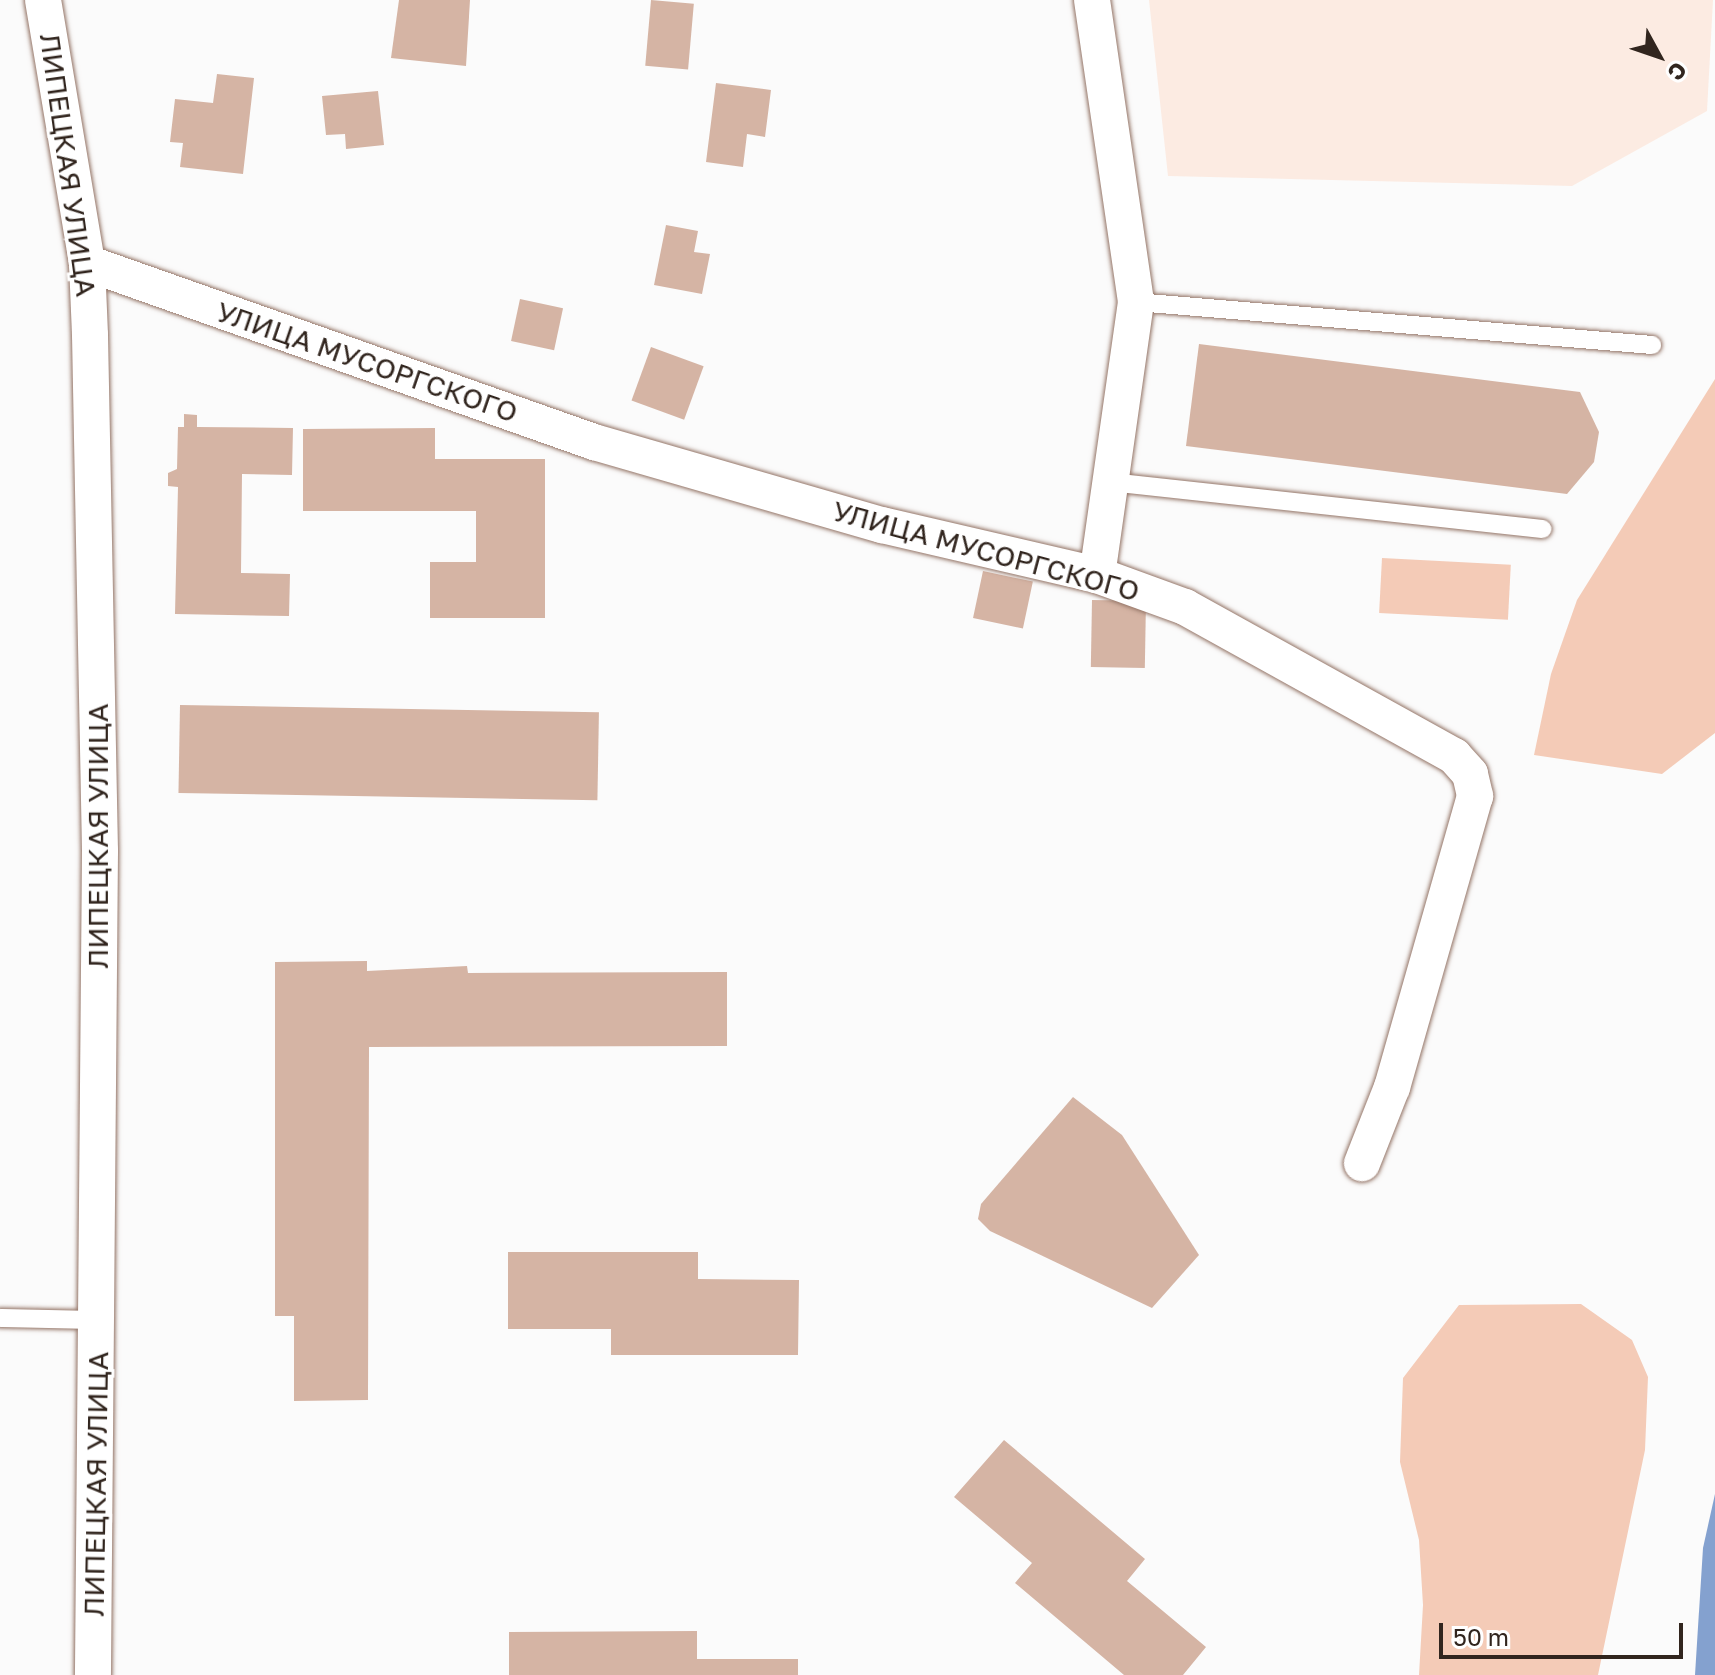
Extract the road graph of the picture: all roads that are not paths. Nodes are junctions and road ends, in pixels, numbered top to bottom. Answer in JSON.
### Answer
{"nodes":[{"id":1,"x":43,"y":0,"type":"edge"},
{"id":2,"x":1092,"y":0,"type":"edge"},
{"id":3,"x":87,"y":263,"type":"junction"},
{"id":4,"x":1136,"y":302,"type":"junction"},
{"id":5,"x":1652,"y":345,"type":"dead end"},
{"id":6,"x":1110,"y":482,"type":"junction"},
{"id":7,"x":1542,"y":529,"type":"dead end"},
{"id":8,"x":1097,"y":575,"type":"junction"},
{"id":9,"x":1362,"y":1163,"type":"dead end"},
{"id":10,"x":0,"y":1318,"type":"edge"},
{"id":11,"x":97,"y":1320,"type":"junction"},
{"id":12,"x":93,"y":1675,"type":"edge"}],
"edges":[{"from":1,"to":3,"type":"street","name":"ЛИПЕЦКАЯ УЛИЦА"},
{"from":2,"to":4,"type":"street"},
{"from":3,"to":8,"type":"street","name":"УЛИЦА МУСОРГСКОГО"},
{"from":3,"to":11,"type":"street","name":"ЛИПЕЦКАЯ УЛИЦА"},
{"from":4,"to":5,"type":"lane"},
{"from":4,"to":6,"type":"street"},
{"from":6,"to":7,"type":"lane"},
{"from":6,"to":8,"type":"street"},
{"from":8,"to":9,"type":"street","name":"УЛИЦА МУСОРГСКОГО"},
{"from":10,"to":11,"type":"lane"},
{"from":11,"to":12,"type":"street","name":"ЛИПЕЦКАЯ УЛИЦА"}]}
